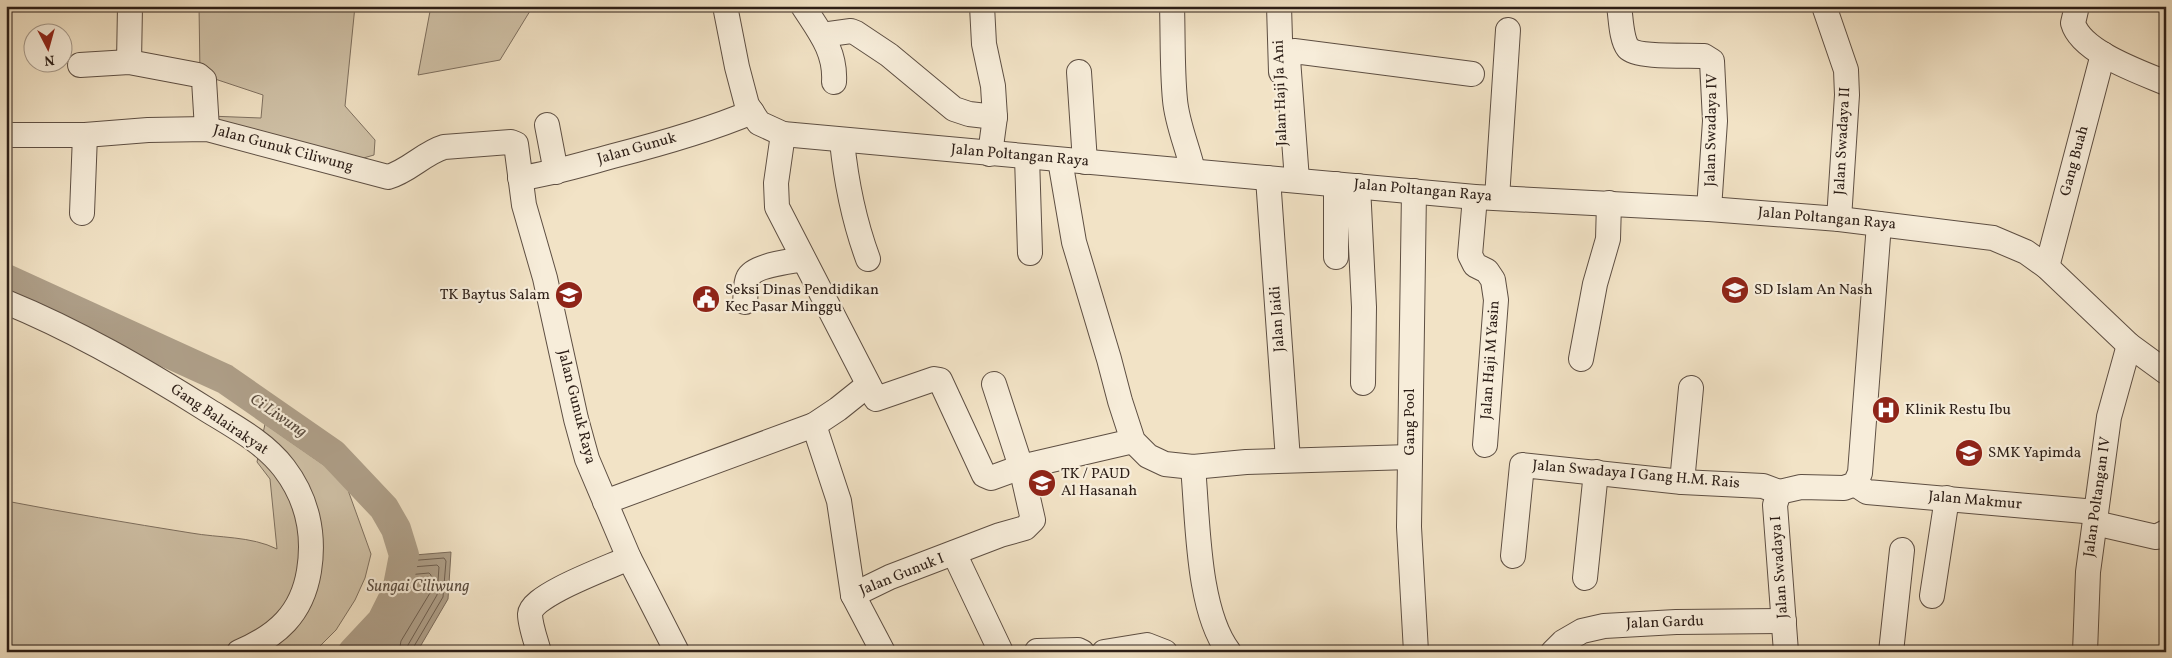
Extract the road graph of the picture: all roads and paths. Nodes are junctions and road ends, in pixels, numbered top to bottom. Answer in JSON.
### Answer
{"nodes":[{"id":1,"x":130,"y":6,"type":"edge"},
{"id":2,"x":725,"y":6,"type":"edge"},
{"id":3,"x":803,"y":6,"type":"edge"},
{"id":4,"x":982,"y":6,"type":"edge"},
{"id":5,"x":1172,"y":6,"type":"edge"},
{"id":6,"x":1279,"y":6,"type":"edge"},
{"id":7,"x":1619,"y":6,"type":"edge"},
{"id":8,"x":1824,"y":6,"type":"edge"},
{"id":9,"x":2077,"y":6,"type":"edge"},
{"id":10,"x":1508,"y":30,"type":"dead end"},
{"id":11,"x":822,"y":35,"type":"junction"},
{"id":12,"x":2103,"y":54,"type":"junction"},
{"id":13,"x":130,"y":62,"type":"junction"},
{"id":14,"x":80,"y":65,"type":"dead end"},
{"id":15,"x":1079,"y":72,"type":"dead end"},
{"id":16,"x":1472,"y":74,"type":"dead end"},
{"id":17,"x":834,"y":82,"type":"dead end"},
{"id":18,"x":2166,"y":83,"type":"edge"},
{"id":19,"x":752,"y":112,"type":"junction"},
{"id":20,"x":995,"y":117,"type":"junction"},
{"id":21,"x":548,"y":125,"type":"dead end"},
{"id":22,"x":207,"y":129,"type":"junction"},
{"id":23,"x":6,"y":133,"type":"edge"},
{"id":24,"x":783,"y":134,"type":"junction"},
{"id":25,"x":84,"y":135,"type":"junction"},
{"id":26,"x":842,"y":141,"type":"junction"},
{"id":27,"x":990,"y":154,"type":"junction"},
{"id":28,"x":1026,"y":157,"type":"junction"},
{"id":29,"x":1060,"y":160,"type":"junction"},
{"id":30,"x":1085,"y":162,"type":"junction"},
{"id":31,"x":1194,"y":171,"type":"junction"},
{"id":32,"x":556,"y":172,"type":"junction"},
{"id":33,"x":520,"y":178,"type":"junction"},
{"id":34,"x":1283,"y":179,"type":"junction"},
{"id":35,"x":1347,"y":185,"type":"junction"},
{"id":36,"x":1414,"y":192,"type":"junction"},
{"id":37,"x":1486,"y":197,"type":"junction"},
{"id":38,"x":1609,"y":203,"type":"junction"},
{"id":39,"x":1709,"y":209,"type":"junction"},
{"id":40,"x":82,"y":213,"type":"dead end"},
{"id":41,"x":1839,"y":219,"type":"junction"},
{"id":42,"x":1879,"y":224,"type":"junction"},
{"id":43,"x":1030,"y":253,"type":"dead end"},
{"id":44,"x":1336,"y":257,"type":"dead end"},
{"id":45,"x":803,"y":259,"type":"junction"},
{"id":46,"x":868,"y":259,"type":"dead end"},
{"id":47,"x":2046,"y":267,"type":"junction"},
{"id":48,"x":6,"y":302,"type":"edge"},
{"id":49,"x":745,"y":302,"type":"dead end"},
{"id":50,"x":2128,"y":345,"type":"junction"},
{"id":51,"x":1581,"y":359,"type":"dead end"},
{"id":52,"x":2164,"y":365,"type":"edge"},
{"id":53,"x":1364,"y":382,"type":"dead end"},
{"id":54,"x":994,"y":384,"type":"dead end"},
{"id":55,"x":1691,"y":388,"type":"dead end"},
{"id":56,"x":872,"y":392,"type":"junction"},
{"id":57,"x":814,"y":425,"type":"junction"},
{"id":58,"x":1132,"y":441,"type":"junction"},
{"id":59,"x":1485,"y":445,"type":"dead end"},
{"id":60,"x":1410,"y":456,"type":"junction"},
{"id":61,"x":1288,"y":460,"type":"junction"},
{"id":62,"x":1021,"y":467,"type":"junction"},
{"id":63,"x":1193,"y":467,"type":"junction"},
{"id":64,"x":1596,"y":472,"type":"junction"},
{"id":65,"x":1682,"y":482,"type":"junction"},
{"id":66,"x":1856,"y":484,"type":"junction"},
{"id":67,"x":1779,"y":492,"type":"junction"},
{"id":68,"x":1947,"y":498,"type":"junction"},
{"id":69,"x":605,"y":502,"type":"junction"},
{"id":70,"x":2096,"y":518,"type":"junction"},
{"id":71,"x":2166,"y":532,"type":"edge"},
{"id":72,"x":1902,"y":550,"type":"dead end"},
{"id":73,"x":954,"y":553,"type":"junction"},
{"id":74,"x":1513,"y":556,"type":"dead end"},
{"id":75,"x":629,"y":558,"type":"junction"},
{"id":76,"x":1585,"y":578,"type":"dead end"},
{"id":77,"x":853,"y":595,"type":"junction"},
{"id":78,"x":1932,"y":596,"type":"dead end"},
{"id":79,"x":1784,"y":620,"type":"junction"},
{"id":80,"x":1000,"y":651,"type":"edge"},
{"id":81,"x":1037,"y":651,"type":"edge"},
{"id":82,"x":1227,"y":651,"type":"edge"},
{"id":83,"x":239,"y":652,"type":"edge"},
{"id":84,"x":539,"y":652,"type":"edge"},
{"id":85,"x":677,"y":652,"type":"edge"},
{"id":86,"x":883,"y":652,"type":"edge"},
{"id":87,"x":1082,"y":652,"type":"edge"},
{"id":88,"x":1104,"y":652,"type":"edge"},
{"id":89,"x":1165,"y":652,"type":"edge"},
{"id":90,"x":1416,"y":652,"type":"edge"},
{"id":91,"x":1553,"y":652,"type":"edge"},
{"id":92,"x":1786,"y":652,"type":"edge"},
{"id":93,"x":1891,"y":652,"type":"edge"},
{"id":94,"x":2085,"y":652,"type":"edge"}],
"edges":[{"from":1,"to":13,"type":"street"},
{"from":2,"to":19,"type":"street","name":"Jalan Poltangan Raya"},
{"from":3,"to":11,"type":"street"},
{"from":4,"to":20,"type":"street"},
{"from":5,"to":31,"type":"street"},
{"from":6,"to":34,"type":"street","name":"Jalan Haji Ja Ani"},
{"from":7,"to":39,"type":"street","name":"Jalan Swadaya IV"},
{"from":8,"to":41,"type":"street","name":"Jalan Swadaya II"},
{"from":9,"to":12,"type":"street"},
{"from":10,"to":37,"type":"street","name":"Jalan Haji M Yasin"},
{"from":11,"to":17,"type":"street"},
{"from":11,"to":20,"type":"street"},
{"from":12,"to":18,"type":"street"},
{"from":12,"to":47,"type":"street","name":"Gang Buah"},
{"from":13,"to":14,"type":"street"},
{"from":13,"to":22,"type":"street"},
{"from":15,"to":30,"type":"street"},
{"from":16,"to":34,"type":"street"},
{"from":19,"to":24,"type":"street","name":"Jalan Poltangan Raya"},
{"from":19,"to":32,"type":"street","name":"Jalan Gunuk"},
{"from":20,"to":27,"type":"street"},
{"from":21,"to":32,"type":"street"},
{"from":22,"to":25,"type":"street","name":"Jalan Gunuk Ciliwung"},
{"from":22,"to":33,"type":"street","name":"Jalan Gunuk Ciliwung"},
{"from":23,"to":25,"type":"street","name":"Jalan Gunuk Ciliwung"},
{"from":24,"to":26,"type":"street","name":"Jalan Poltangan Raya"},
{"from":24,"to":45,"type":"street"},
{"from":25,"to":40,"type":"street"},
{"from":26,"to":27,"type":"street","name":"Jalan Poltangan Raya"},
{"from":26,"to":46,"type":"street"},
{"from":27,"to":28,"type":"street","name":"Jalan Poltangan Raya"},
{"from":28,"to":29,"type":"street","name":"Jalan Poltangan Raya"},
{"from":28,"to":43,"type":"street"},
{"from":29,"to":30,"type":"street","name":"Jalan Poltangan Raya"},
{"from":29,"to":58,"type":"street"},
{"from":30,"to":31,"type":"street","name":"Jalan Poltangan Raya"},
{"from":31,"to":34,"type":"street","name":"Jalan Poltangan Raya"},
{"from":32,"to":33,"type":"street","name":"Jalan Gunuk"},
{"from":33,"to":69,"type":"street","name":"Jalan Gunuk Raya"},
{"from":34,"to":35,"type":"street","name":"Jalan Poltangan Raya"},
{"from":34,"to":61,"type":"street","name":"Jalan Jaidi"},
{"from":35,"to":36,"type":"street","name":"Jalan Poltangan Raya"},
{"from":35,"to":44,"type":"street"},
{"from":35,"to":53,"type":"street"},
{"from":36,"to":37,"type":"street","name":"Jalan Poltangan Raya"},
{"from":36,"to":60,"type":"street","name":"Gang Pool"},
{"from":37,"to":38,"type":"street","name":"Jalan Poltangan Raya"},
{"from":37,"to":59,"type":"street","name":"Jalan Haji M Yasin"},
{"from":38,"to":39,"type":"street","name":"Jalan Poltangan Raya"},
{"from":38,"to":51,"type":"street"},
{"from":39,"to":41,"type":"street","name":"Jalan Poltangan Raya"},
{"from":41,"to":42,"type":"street","name":"Jalan Poltangan Raya"},
{"from":42,"to":47,"type":"street","name":"Jalan Poltangan Raya"},
{"from":42,"to":66,"type":"street"},
{"from":45,"to":49,"type":"street"},
{"from":45,"to":56,"type":"street"},
{"from":47,"to":50,"type":"street","name":"Jalan Poltangan Raya"},
{"from":48,"to":83,"type":"street","name":"Gang Balairakyat"},
{"from":50,"to":52,"type":"street","name":"Jalan Poltangan Raya"},
{"from":50,"to":70,"type":"street","name":"Jalan Poltangan IV"},
{"from":54,"to":62,"type":"street"},
{"from":55,"to":65,"type":"street"},
{"from":56,"to":57,"type":"street"},
{"from":56,"to":62,"type":"street"},
{"from":57,"to":69,"type":"street"},
{"from":57,"to":77,"type":"street","name":"Jalan Gunuk I"},
{"from":58,"to":62,"type":"street"},
{"from":58,"to":63,"type":"street"},
{"from":60,"to":61,"type":"street"},
{"from":60,"to":90,"type":"street","name":"Gang Pool"},
{"from":61,"to":63,"type":"street"},
{"from":62,"to":73,"type":"street","name":"Jalan Gunuk I"},
{"from":63,"to":82,"type":"street"},
{"from":64,"to":65,"type":"street","name":"Jalan Swadaya I Gang H.M. Rais"},
{"from":64,"to":74,"type":"street","name":"Jalan Swadaya I Gang H.M. Rais"},
{"from":64,"to":76,"type":"street"},
{"from":65,"to":67,"type":"street","name":"Jalan Swadaya I Gang H.M. Rais"},
{"from":66,"to":67,"type":"street"},
{"from":66,"to":68,"type":"street","name":"Jalan Makmur"},
{"from":67,"to":79,"type":"street","name":"Jalan Swadaya I"},
{"from":68,"to":70,"type":"street","name":"Jalan Makmur"},
{"from":68,"to":78,"type":"street"},
{"from":69,"to":75,"type":"street","name":"Jalan Gunuk Raya"},
{"from":70,"to":71,"type":"street","name":"Jalan Makmur"},
{"from":70,"to":94,"type":"street","name":"Jalan Poltangan IV"},
{"from":72,"to":93,"type":"street"},
{"from":73,"to":77,"type":"street","name":"Jalan Gunuk I"},
{"from":73,"to":80,"type":"street"},
{"from":75,"to":84,"type":"street"},
{"from":75,"to":85,"type":"street","name":"Jalan Gunuk Raya"},
{"from":77,"to":86,"type":"street"},
{"from":79,"to":91,"type":"street","name":"Jalan Gardu"},
{"from":79,"to":92,"type":"street","name":"Jalan Swadaya I"},
{"from":81,"to":87,"type":"street"},
{"from":88,"to":89,"type":"street"}]}
